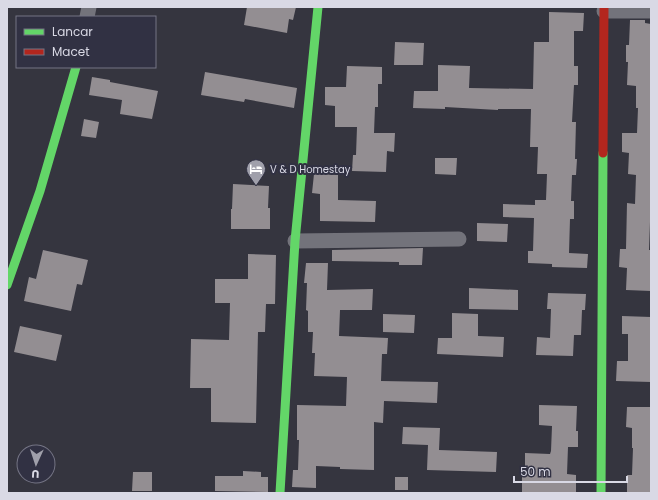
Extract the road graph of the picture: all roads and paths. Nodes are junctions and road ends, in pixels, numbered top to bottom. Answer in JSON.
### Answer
{"nodes":[{"id":1,"x":318,"y":7,"type":"edge"},
{"id":2,"x":604,"y":9,"type":"edge"},
{"id":3,"x":651,"y":11,"type":"edge"},
{"id":4,"x":76,"y":68,"type":"edge"},
{"id":5,"x":459,"y":239,"type":"dead end"},
{"id":6,"x":295,"y":241,"type":"junction"},
{"id":7,"x":7,"y":285,"type":"edge"},
{"id":8,"x":280,"y":493,"type":"edge"},
{"id":9,"x":601,"y":493,"type":"edge"}],
"edges":[{"from":1,"to":6,"type":"street"},
{"from":2,"to":3,"type":"street"},
{"from":2,"to":9,"type":"street"},
{"from":4,"to":7,"type":"street"},
{"from":5,"to":6,"type":"street"},
{"from":6,"to":8,"type":"street"}]}
